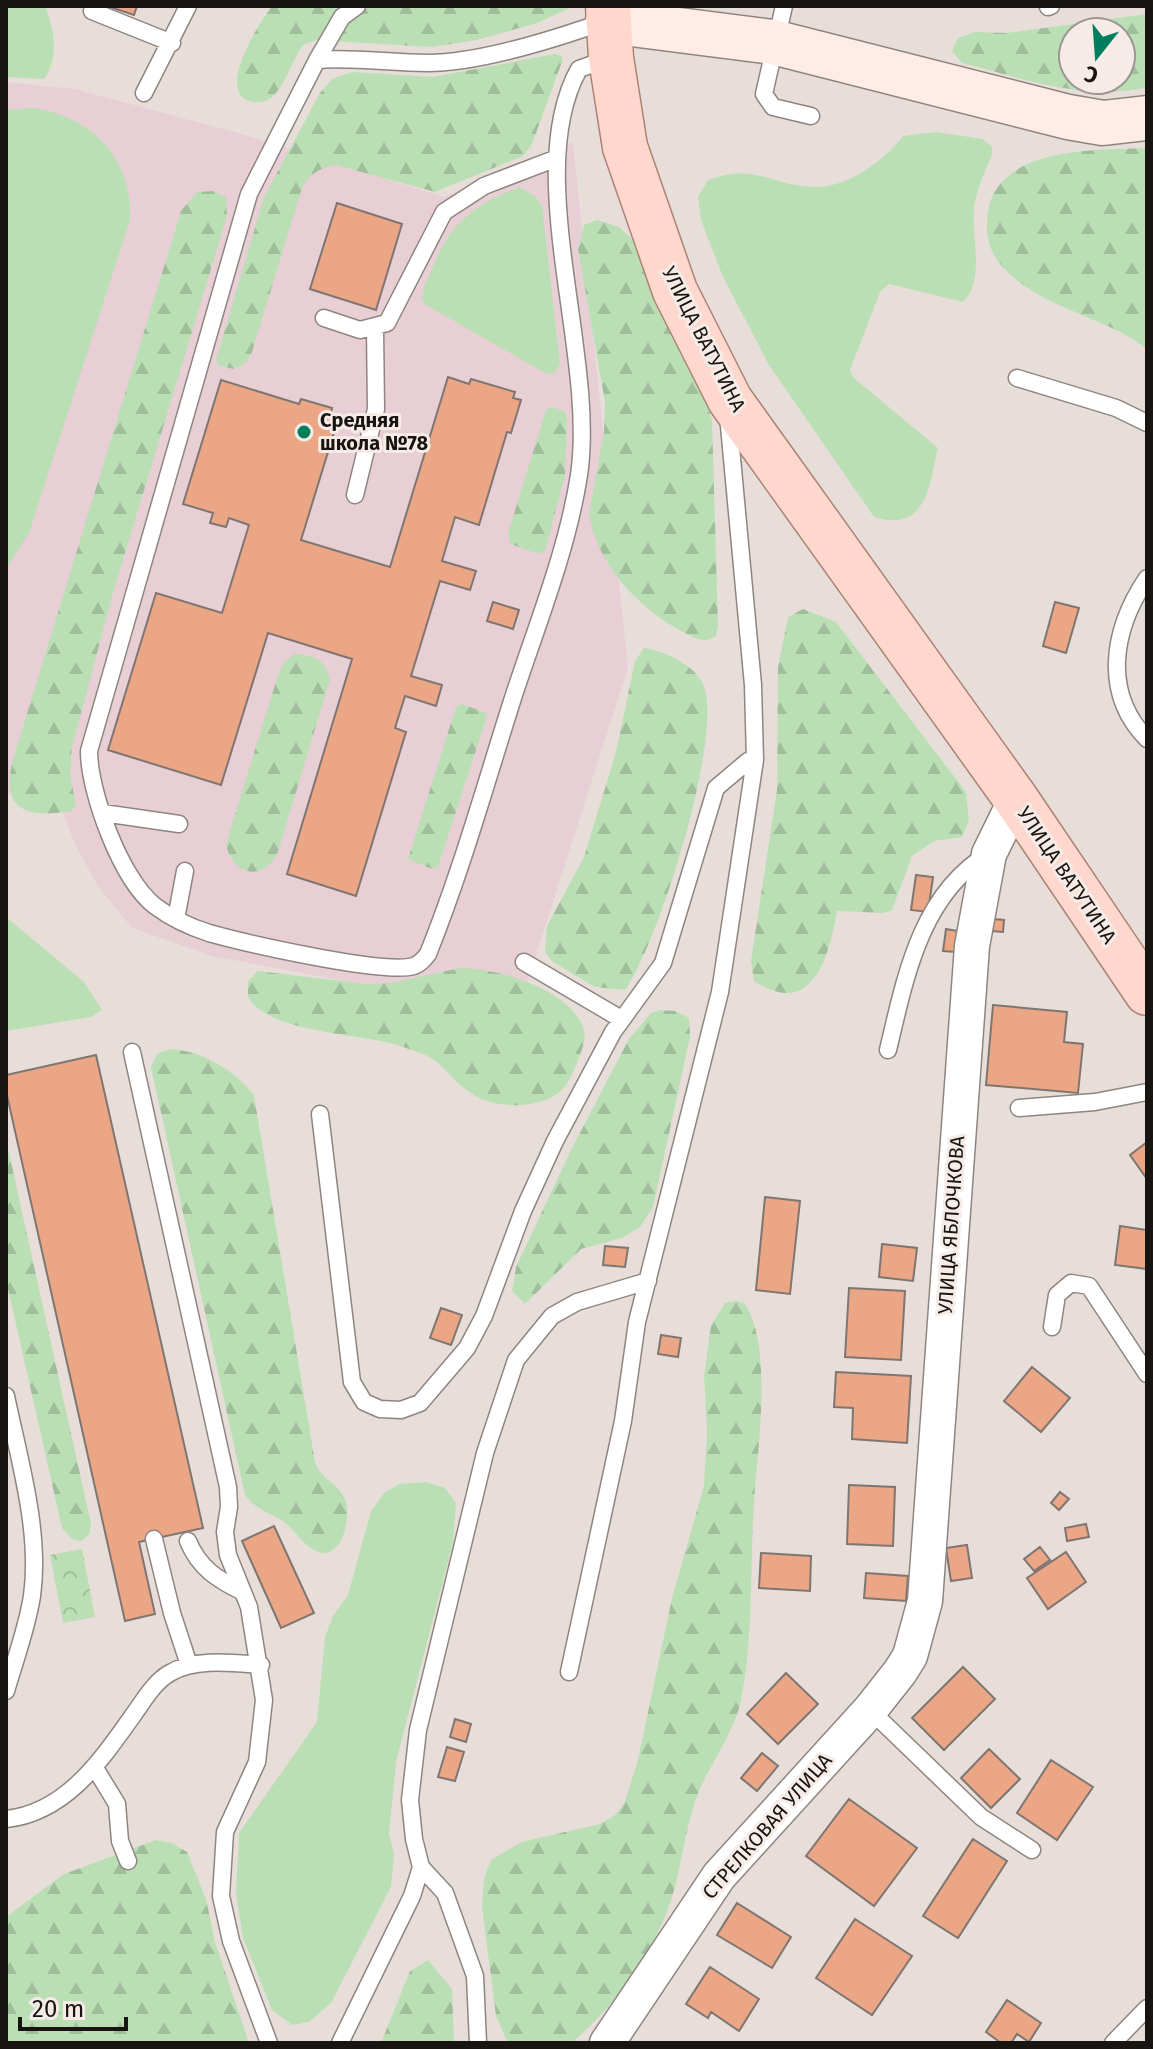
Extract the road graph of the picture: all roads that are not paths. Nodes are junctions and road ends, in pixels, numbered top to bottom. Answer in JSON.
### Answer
{"nodes":[{"id":1,"x":188,"y":6,"type":"edge"},
{"id":2,"x":357,"y":6,"type":"edge"},
{"id":3,"x":92,"y":11,"type":"dead end"},
{"id":4,"x":778,"y":24,"type":"edge"},
{"id":5,"x":609,"y":28,"type":"edge"},
{"id":6,"x":172,"y":43,"type":"junction"},
{"id":7,"x":317,"y":60,"type":"junction"},
{"id":8,"x":144,"y":93,"type":"dead end"},
{"id":9,"x":811,"y":116,"type":"dead end"},
{"id":10,"x":1147,"y":118,"type":"edge"},
{"id":11,"x":557,"y":158,"type":"junction"},
{"id":12,"x":324,"y":318,"type":"dead end"},
{"id":13,"x":375,"y":328,"type":"junction"},
{"id":14,"x":1017,"y":378,"type":"dead end"},
{"id":15,"x":730,"y":400,"type":"junction"},
{"id":16,"x":1147,"y":423,"type":"edge"},
{"id":17,"x":355,"y":495,"type":"dead end"},
{"id":18,"x":1147,"y":578,"type":"edge"},
{"id":19,"x":1147,"y":739,"type":"edge"},
{"id":20,"x":755,"y":760,"type":"junction"},
{"id":21,"x":1016,"y":799,"type":"junction"},
{"id":22,"x":103,"y":813,"type":"junction"},
{"id":23,"x":179,"y":824,"type":"dead end"},
{"id":24,"x":989,"y":854,"type":"junction"},
{"id":25,"x":185,"y":871,"type":"dead end"},
{"id":26,"x":176,"y":919,"type":"junction"},
{"id":27,"x":524,"y":962,"type":"dead end"},
{"id":28,"x":1147,"y":993,"type":"edge"},
{"id":29,"x":621,"y":1019,"type":"junction"},
{"id":30,"x":888,"y":1050,"type":"dead end"},
{"id":31,"x":132,"y":1052,"type":"dead end"},
{"id":32,"x":1147,"y":1092,"type":"edge"},
{"id":33,"x":1019,"y":1108,"type":"dead end"},
{"id":34,"x":320,"y":1114,"type":"dead end"},
{"id":35,"x":648,"y":1281,"type":"junction"},
{"id":36,"x":1052,"y":1327,"type":"dead end"},
{"id":37,"x":1147,"y":1374,"type":"edge"},
{"id":38,"x":6,"y":1396,"type":"edge"},
{"id":39,"x":154,"y":1539,"type":"dead end"},
{"id":40,"x":188,"y":1541,"type":"dead end"},
{"id":41,"x":243,"y":1592,"type":"junction"},
{"id":42,"x":910,"y":1656,"type":"joint"},
{"id":43,"x":189,"y":1665,"type":"junction"},
{"id":44,"x":261,"y":1665,"type":"junction"},
{"id":45,"x":569,"y":1672,"type":"dead end"},
{"id":46,"x":6,"y":1691,"type":"edge"},
{"id":47,"x":870,"y":1710,"type":"junction"},
{"id":48,"x":95,"y":1768,"type":"junction"},
{"id":49,"x":6,"y":1819,"type":"edge"},
{"id":50,"x":1032,"y":1850,"type":"dead end"},
{"id":51,"x":128,"y":1861,"type":"dead end"},
{"id":52,"x":421,"y":1867,"type":"junction"},
{"id":53,"x":1147,"y":2008,"type":"edge"},
{"id":54,"x":269,"y":2043,"type":"edge"},
{"id":55,"x":340,"y":2043,"type":"edge"},
{"id":56,"x":478,"y":2043,"type":"edge"},
{"id":57,"x":607,"y":2043,"type":"edge"},
{"id":58,"x":1113,"y":2043,"type":"edge"}],
"edges":[{"from":1,"to":6,"type":"lane"},
{"from":2,"to":7,"type":"lane"},
{"from":3,"to":6,"type":"lane"},
{"from":4,"to":5,"type":"street"},
{"from":4,"to":9,"type":"lane"},
{"from":4,"to":10,"type":"street"},
{"from":5,"to":7,"type":"lane"},
{"from":5,"to":11,"type":"lane"},
{"from":5,"to":15,"type":"main road","name":"УЛИЦА ВАТУТИНА"},
{"from":6,"to":8,"type":"lane"},
{"from":7,"to":22,"type":"lane"},
{"from":11,"to":13,"type":"lane"},
{"from":11,"to":26,"type":"lane"},
{"from":12,"to":13,"type":"lane"},
{"from":13,"to":17,"type":"lane"},
{"from":14,"to":16,"type":"lane"},
{"from":15,"to":20,"type":"lane"},
{"from":15,"to":21,"type":"main road","name":"УЛИЦА ВАТУТИНА"},
{"from":18,"to":19,"type":"lane"},
{"from":20,"to":29,"type":"lane"},
{"from":20,"to":35,"type":"lane"},
{"from":21,"to":24,"type":"street","name":"УЛИЦА ЯБЛОЧКОВА"},
{"from":21,"to":28,"type":"main road","name":"УЛИЦА ВАТУТИНА"},
{"from":22,"to":23,"type":"lane"},
{"from":22,"to":26,"type":"lane"},
{"from":24,"to":30,"type":"lane"},
{"from":24,"to":42,"type":"street","name":"УЛИЦА ЯБЛОЧКОВА"},
{"from":25,"to":26,"type":"lane"},
{"from":27,"to":29,"type":"lane"},
{"from":29,"to":34,"type":"lane"},
{"from":31,"to":41,"type":"lane"},
{"from":32,"to":33,"type":"lane"},
{"from":35,"to":45,"type":"lane"},
{"from":35,"to":52,"type":"lane"},
{"from":36,"to":37,"type":"lane"},
{"from":38,"to":46,"type":"lane"},
{"from":39,"to":43,"type":"lane"},
{"from":40,"to":41,"type":"lane"},
{"from":41,"to":44,"type":"lane"},
{"from":42,"to":47,"type":"street","name":"СТРЕЛКОВАЯ УЛИЦА"},
{"from":43,"to":44,"type":"lane"},
{"from":43,"to":48,"type":"lane"},
{"from":44,"to":54,"type":"lane"},
{"from":47,"to":50,"type":"lane"},
{"from":47,"to":57,"type":"street","name":"СТРЕЛКОВАЯ УЛИЦА"},
{"from":48,"to":49,"type":"lane"},
{"from":48,"to":51,"type":"lane"},
{"from":52,"to":55,"type":"lane"},
{"from":52,"to":56,"type":"lane"},
{"from":53,"to":58,"type":"lane"}]}
